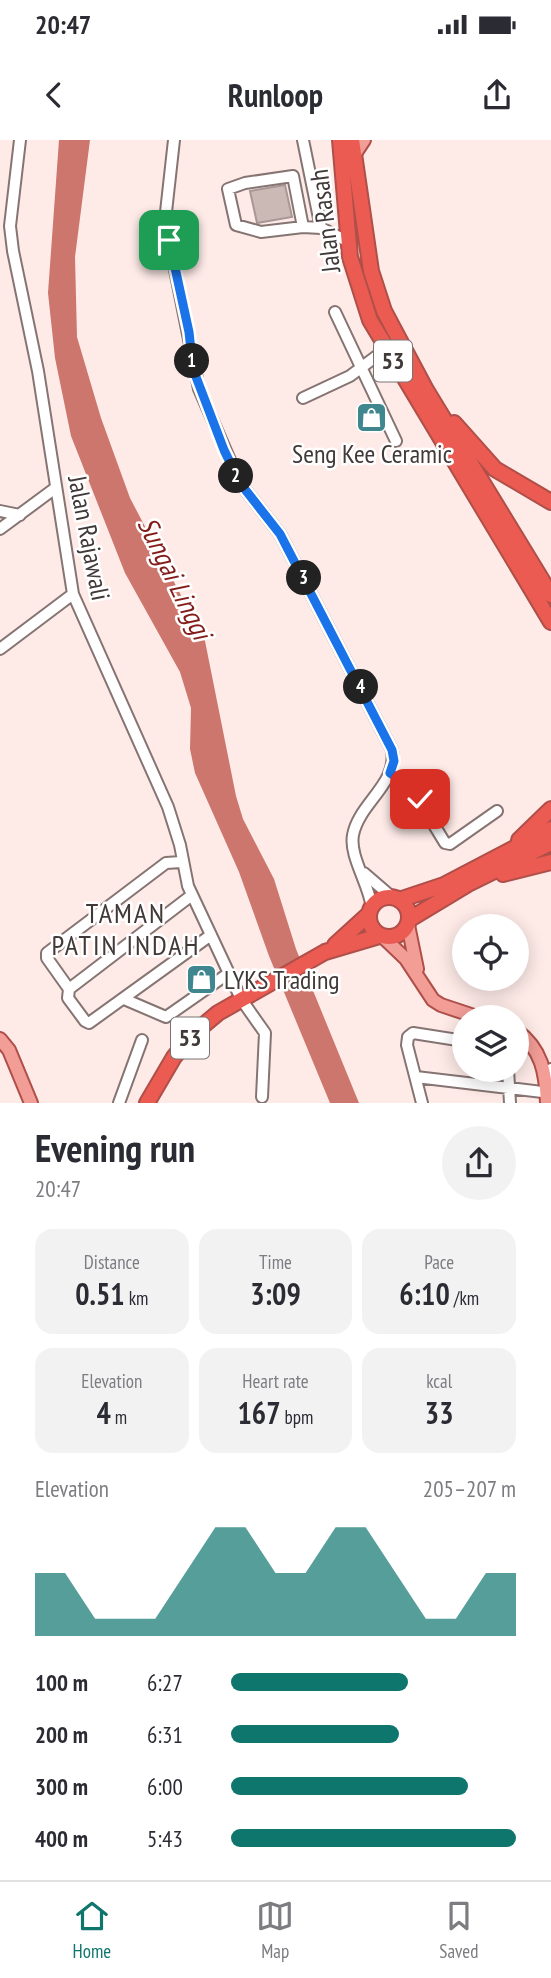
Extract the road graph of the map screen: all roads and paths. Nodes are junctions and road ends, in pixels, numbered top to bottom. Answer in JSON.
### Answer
{"nodes":[{"id":1,"x":20,"y":140,"type":"edge"},
{"id":2,"x":174,"y":140,"type":"edge"},
{"id":3,"x":340,"y":140,"type":"edge"},
{"id":4,"x":352,"y":140,"type":"edge"},
{"id":5,"x":365,"y":140,"type":"edge"},
{"id":6,"x":304,"y":143,"type":"edge"},
{"id":7,"x":354,"y":156,"type":"junction"},
{"id":8,"x":303,"y":227,"type":"junction"},
{"id":9,"x":321,"y":228,"type":"junction"},
{"id":10,"x":349,"y":242,"type":"junction"},
{"id":11,"x":335,"y":312,"type":"dead end"},
{"id":12,"x":386,"y":349,"type":"junction"},
{"id":13,"x":362,"y":368,"type":"junction"},
{"id":14,"x":426,"y":390,"type":"junction"},
{"id":15,"x":303,"y":398,"type":"dead end"},
{"id":16,"x":396,"y":441,"type":"dead end"},
{"id":17,"x":54,"y":489,"type":"junction"},
{"id":18,"x":551,"y":502,"type":"edge"},
{"id":19,"x":0,"y":511,"type":"edge"},
{"id":20,"x":20,"y":515,"type":"junction"},
{"id":21,"x":0,"y":529,"type":"edge"},
{"id":22,"x":73,"y":594,"type":"junction"},
{"id":23,"x":551,"y":595,"type":"edge"},
{"id":24,"x":551,"y":622,"type":"edge"},
{"id":25,"x":0,"y":649,"type":"edge"},
{"id":26,"x":390,"y":773,"type":"junction"},
{"id":27,"x":551,"y":808,"type":"edge"},
{"id":28,"x":497,"y":811,"type":"dead end"},
{"id":29,"x":551,"y":829,"type":"edge"},
{"id":30,"x":551,"y":843,"type":"edge"},
{"id":31,"x":505,"y":853,"type":"junction"},
{"id":32,"x":181,"y":862,"type":"junction"},
{"id":33,"x":551,"y":862,"type":"edge"},
{"id":34,"x":362,"y":871,"type":"junction"},
{"id":35,"x":468,"y":884,"type":"junction"},
{"id":36,"x":192,"y":895,"type":"junction"},
{"id":37,"x":396,"y":899,"type":"junction"},
{"id":38,"x":371,"y":911,"type":"junction"},
{"id":39,"x":409,"y":922,"type":"junction"},
{"id":40,"x":211,"y":934,"type":"junction"},
{"id":41,"x":381,"y":936,"type":"junction"},
{"id":42,"x":325,"y":952,"type":"junction"},
{"id":43,"x":229,"y":973,"type":"junction"},
{"id":44,"x":418,"y":976,"type":"junction"},
{"id":45,"x":69,"y":989,"type":"junction"},
{"id":46,"x":246,"y":996,"type":"junction"},
{"id":47,"x":124,"y":999,"type":"junction"},
{"id":48,"x":452,"y":1009,"type":"edge"},
{"id":49,"x":0,"y":1039,"type":"edge"},
{"id":50,"x":452,"y":1039,"type":"edge"},
{"id":51,"x":142,"y":1040,"type":"dead end"},
{"id":52,"x":529,"y":1041,"type":"edge"},
{"id":53,"x":551,"y":1069,"type":"edge"},
{"id":54,"x":416,"y":1077,"type":"junction"},
{"id":55,"x":510,"y":1082,"type":"edge"},
{"id":56,"x":511,"y":1091,"type":"junction"},
{"id":57,"x":262,"y":1097,"type":"dead end"},
{"id":58,"x":549,"y":1097,"type":"edge"},
{"id":59,"x":31,"y":1103,"type":"edge"},
{"id":60,"x":119,"y":1103,"type":"edge"},
{"id":61,"x":147,"y":1103,"type":"edge"},
{"id":62,"x":422,"y":1103,"type":"edge"},
{"id":63,"x":510,"y":1103,"type":"edge"}],
"edges":[{"from":1,"to":17,"type":"street","name":"Jalan Rajawali"},
{"from":2,"to":26,"type":"street"},
{"from":3,"to":10,"type":"highway","name":"Jalan Rasah","number":"53"},
{"from":4,"to":7,"type":"highway","name":"Jalan Rasah","number":"53"},
{"from":5,"to":7,"type":"main road"},
{"from":6,"to":9,"type":"street"},
{"from":7,"to":14,"type":"highway","name":"Jalan Rasah","number":"53"},
{"from":8,"to":8,"type":"street"},
{"from":8,"to":9,"type":"street"},
{"from":9,"to":10,"type":"street"},
{"from":10,"to":12,"type":"highway","name":"Jalan Rasah","number":"53"},
{"from":11,"to":13,"type":"street"},
{"from":12,"to":13,"type":"street"},
{"from":12,"to":24,"type":"highway","name":"Jalan Rasah","number":"53"},
{"from":13,"to":15,"type":"street"},
{"from":13,"to":16,"type":"street"},
{"from":14,"to":18,"type":"highway"},
{"from":14,"to":23,"type":"highway","name":"Jalan Rasah","number":"53"},
{"from":17,"to":20,"type":"street"},
{"from":17,"to":22,"type":"street","name":"Jalan Rajawali"},
{"from":19,"to":20,"type":"street"},
{"from":20,"to":21,"type":"street"},
{"from":22,"to":25,"type":"street"},
{"from":22,"to":32,"type":"street","name":"Jalan Rajawali"},
{"from":26,"to":28,"type":"street"},
{"from":26,"to":34,"type":"street"},
{"from":27,"to":31,"type":"highway"},
{"from":29,"to":31,"type":"highway"},
{"from":30,"to":35,"type":"highway"},
{"from":31,"to":37,"type":"highway","number":"53"},
{"from":32,"to":36,"type":"street","name":"Jalan Rajawali"},
{"from":32,"to":45,"type":"street"},
{"from":33,"to":35,"type":"highway"},
{"from":34,"to":37,"type":"street"},
{"from":34,"to":38,"type":"street"},
{"from":35,"to":39,"type":"highway","number":"53"},
{"from":36,"to":40,"type":"street","name":"Jalan Rajawali"},
{"from":36,"to":45,"type":"street"},
{"from":37,"to":38,"type":"highway","number":"53"},
{"from":37,"to":39,"type":"highway"},
{"from":38,"to":41,"type":"highway"},
{"from":38,"to":42,"type":"highway","number":"53"},
{"from":39,"to":41,"type":"highway","number":"53"},
{"from":39,"to":44,"type":"main road"},
{"from":40,"to":43,"type":"street","name":"Jalan Rajawali"},
{"from":40,"to":47,"type":"street"},
{"from":41,"to":42,"type":"highway","number":"53"},
{"from":41,"to":44,"type":"main road"},
{"from":42,"to":46,"type":"highway","number":"53"},
{"from":43,"to":46,"type":"street","name":"Jalan Rajawali"},
{"from":43,"to":47,"type":"street"},
{"from":44,"to":48,"type":"main road"},
{"from":45,"to":47,"type":"street"},
{"from":46,"to":57,"type":"street","name":"Jalan Rajawali"},
{"from":46,"to":61,"type":"highway","number":"53"},
{"from":49,"to":59,"type":"main road"},
{"from":50,"to":54,"type":"street"},
{"from":51,"to":60,"type":"street"},
{"from":52,"to":58,"type":"main road"},
{"from":53,"to":58,"type":"street"},
{"from":54,"to":56,"type":"street"},
{"from":54,"to":62,"type":"street"},
{"from":55,"to":56,"type":"street"},
{"from":56,"to":58,"type":"street"},
{"from":56,"to":63,"type":"street"}]}
